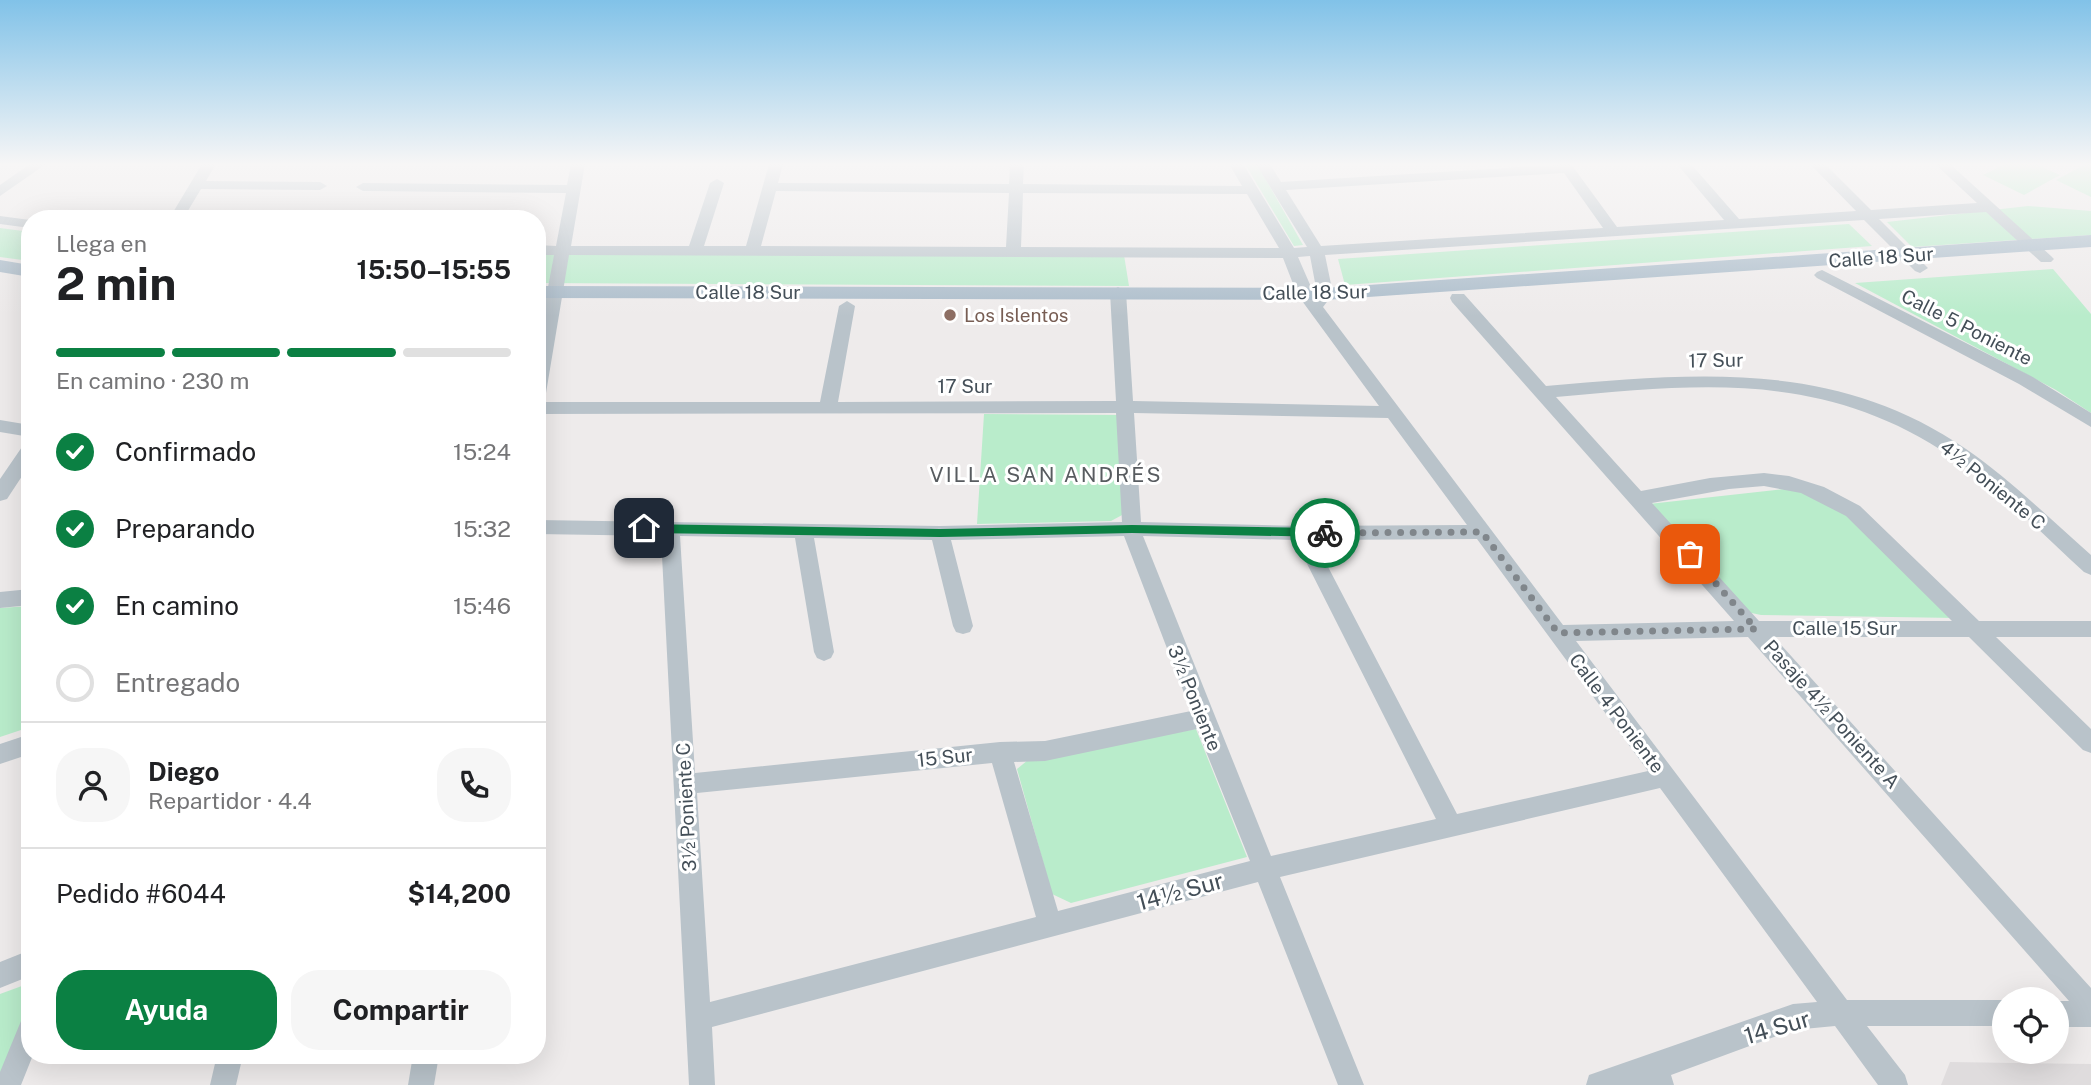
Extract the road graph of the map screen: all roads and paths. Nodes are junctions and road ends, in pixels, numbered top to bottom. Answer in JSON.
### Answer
{"nodes":[{"id":1,"x":568,"y":215,"type":"edge"},
{"id":2,"x":707,"y":215,"type":"edge"},
{"id":3,"x":762,"y":215,"type":"edge"},
{"id":4,"x":1015,"y":215,"type":"edge"},
{"id":5,"x":1266,"y":215,"type":"edge"},
{"id":6,"x":1294,"y":215,"type":"edge"},
{"id":7,"x":1600,"y":215,"type":"edge"},
{"id":8,"x":1727,"y":215,"type":"edge"},
{"id":9,"x":1886,"y":215,"type":"edge"},
{"id":10,"x":1997,"y":215,"type":"edge"},
{"id":11,"x":1868,"y":216,"type":"junction"},
{"id":12,"x":0,"y":220,"type":"edge"},
{"id":13,"x":21,"y":223,"type":"edge"},
{"id":14,"x":1735,"y":224,"type":"junction"},
{"id":15,"x":1613,"y":232,"type":"junction"},
{"id":16,"x":2091,"y":241,"type":"edge"},
{"id":17,"x":2030,"y":244,"type":"junction"},
{"id":18,"x":546,"y":250,"type":"edge"},
{"id":19,"x":562,"y":250,"type":"junction"},
{"id":20,"x":1013,"y":250,"type":"junction"},
{"id":21,"x":1316,"y":250,"type":"junction"},
{"id":22,"x":695,"y":251,"type":"junction"},
{"id":23,"x":752,"y":251,"type":"junction"},
{"id":24,"x":1289,"y":253,"type":"junction"},
{"id":25,"x":2091,"y":256,"type":"edge"},
{"id":26,"x":2046,"y":259,"type":"junction"},
{"id":27,"x":1913,"y":262,"type":"junction"},
{"id":28,"x":0,"y":266,"type":"edge"},
{"id":29,"x":21,"y":270,"type":"edge"},
{"id":30,"x":1822,"y":275,"type":"junction"},
{"id":31,"x":0,"y":282,"type":"edge"},
{"id":32,"x":21,"y":285,"type":"edge"},
{"id":33,"x":1458,"y":298,"type":"junction"},
{"id":34,"x":546,"y":299,"type":"edge"},
{"id":35,"x":1119,"y":299,"type":"junction"},
{"id":36,"x":1315,"y":299,"type":"junction"},
{"id":37,"x":847,"y":306,"type":"junction"},
{"id":38,"x":1542,"y":392,"type":"junction"},
{"id":39,"x":828,"y":407,"type":"junction"},
{"id":40,"x":1125,"y":407,"type":"junction"},
{"id":41,"x":546,"y":408,"type":"edge"},
{"id":42,"x":1393,"y":412,"type":"junction"},
{"id":43,"x":1886,"y":414,"type":"joint"},
{"id":44,"x":2091,"y":421,"type":"edge"},
{"id":45,"x":0,"y":426,"type":"edge"},
{"id":46,"x":21,"y":430,"type":"edge"},
{"id":47,"x":21,"y":463,"type":"edge"},
{"id":48,"x":0,"y":495,"type":"edge"},
{"id":49,"x":1640,"y":498,"type":"junction"},
{"id":50,"x":546,"y":527,"type":"edge"},
{"id":51,"x":670,"y":529,"type":"junction"},
{"id":52,"x":803,"y":529,"type":"junction"},
{"id":53,"x":1132,"y":529,"type":"junction"},
{"id":54,"x":1482,"y":532,"type":"junction"},
{"id":55,"x":940,"y":533,"type":"junction"},
{"id":56,"x":1301,"y":533,"type":"junction"},
{"id":57,"x":2091,"y":567,"type":"edge"},
{"id":58,"x":21,"y":598,"type":"edge"},
{"id":59,"x":0,"y":600,"type":"edge"},
{"id":60,"x":963,"y":626,"type":"dead end"},
{"id":61,"x":1974,"y":628,"type":"junction"},
{"id":62,"x":1756,"y":629,"type":"junction"},
{"id":63,"x":2091,"y":629,"type":"edge"},
{"id":64,"x":1558,"y":633,"type":"junction"},
{"id":65,"x":824,"y":652,"type":"dead end"},
{"id":66,"x":1203,"y":718,"type":"junction"},
{"id":67,"x":2091,"y":743,"type":"edge"},
{"id":68,"x":21,"y":747,"type":"edge"},
{"id":69,"x":1000,"y":752,"type":"junction"},
{"id":70,"x":0,"y":754,"type":"edge"},
{"id":71,"x":1666,"y":777,"type":"junction"},
{"id":72,"x":684,"y":784,"type":"junction"},
{"id":73,"x":1452,"y":827,"type":"junction"},
{"id":74,"x":1265,"y":869,"type":"junction"},
{"id":75,"x":1050,"y":924,"type":"junction"},
{"id":76,"x":21,"y":967,"type":"edge"},
{"id":77,"x":0,"y":975,"type":"edge"},
{"id":78,"x":2091,"y":1007,"type":"edge"},
{"id":79,"x":1841,"y":1013,"type":"junction"},
{"id":80,"x":1992,"y":1013,"type":"edge"},
{"id":81,"x":2069,"y":1014,"type":"edge"},
{"id":82,"x":2091,"y":1014,"type":"edge"},
{"id":83,"x":698,"y":1018,"type":"junction"},
{"id":84,"x":21,"y":1052,"type":"edge"},
{"id":85,"x":228,"y":1064,"type":"edge"},
{"id":86,"x":424,"y":1064,"type":"edge"},
{"id":87,"x":1656,"y":1077,"type":"edge"},
{"id":88,"x":8,"y":1085,"type":"edge"},
{"id":89,"x":223,"y":1085,"type":"edge"},
{"id":90,"x":421,"y":1085,"type":"edge"},
{"id":91,"x":702,"y":1085,"type":"edge"},
{"id":92,"x":1351,"y":1085,"type":"edge"},
{"id":93,"x":1599,"y":1085,"type":"edge"},
{"id":94,"x":1895,"y":1085,"type":"edge"}],
"edges":[{"from":1,"to":19,"type":"street"},
{"from":2,"to":22,"type":"street"},
{"from":3,"to":23,"type":"street"},
{"from":4,"to":20,"type":"street"},
{"from":5,"to":24,"type":"street","name":"Calle 4 Poniente"},
{"from":6,"to":21,"type":"street","name":"Calle 4 Poniente"},
{"from":7,"to":15,"type":"street"},
{"from":8,"to":14,"type":"street"},
{"from":9,"to":11,"type":"street"},
{"from":10,"to":17,"type":"street"},
{"from":11,"to":14,"type":"street"},
{"from":11,"to":27,"type":"street"},
{"from":12,"to":13,"type":"street"},
{"from":14,"to":15,"type":"street"},
{"from":15,"to":21,"type":"street"},
{"from":16,"to":17,"type":"main road","name":"Calle 18 Sur"},
{"from":17,"to":26,"type":"street"},
{"from":17,"to":27,"type":"main road","name":"Calle 18 Sur"},
{"from":18,"to":19,"type":"street"},
{"from":19,"to":22,"type":"street"},
{"from":19,"to":34,"type":"street"},
{"from":20,"to":23,"type":"street"},
{"from":20,"to":24,"type":"street"},
{"from":21,"to":24,"type":"street"},
{"from":21,"to":36,"type":"street","name":"Calle 4 Poniente"},
{"from":22,"to":23,"type":"street"},
{"from":24,"to":36,"type":"street","name":"Calle 4 Poniente"},
{"from":25,"to":26,"type":"main road","name":"Calle 18 Sur"},
{"from":26,"to":27,"type":"main road","name":"Calle 18 Sur"},
{"from":27,"to":30,"type":"main road","name":"Calle 18 Sur"},
{"from":27,"to":36,"type":"main road","name":"Calle 18 Sur"},
{"from":28,"to":29,"type":"main road"},
{"from":30,"to":33,"type":"main road","name":"Calle 18 Sur"},
{"from":30,"to":44,"type":"street","name":"Calle 5 Poniente"},
{"from":31,"to":32,"type":"main road"},
{"from":33,"to":36,"type":"main road","name":"Calle 18 Sur"},
{"from":33,"to":38,"type":"street","name":"Pasaje 4½ Poniente A"},
{"from":34,"to":35,"type":"main road","name":"Calle 18 Sur"},
{"from":34,"to":37,"type":"main road","name":"Calle 18 Sur"},
{"from":35,"to":36,"type":"main road","name":"Calle 18 Sur"},
{"from":35,"to":37,"type":"main road","name":"Calle 18 Sur"},
{"from":35,"to":40,"type":"street","name":"3½ Poniente"},
{"from":36,"to":42,"type":"street","name":"Calle 4 Poniente"},
{"from":37,"to":39,"type":"street"},
{"from":38,"to":43,"type":"street","name":"17 Sur"},
{"from":38,"to":49,"type":"street","name":"Pasaje 4½ Poniente A"},
{"from":39,"to":40,"type":"street","name":"17 Sur"},
{"from":39,"to":41,"type":"street","name":"17 Sur"},
{"from":40,"to":42,"type":"street","name":"17 Sur"},
{"from":40,"to":53,"type":"street","name":"3½ Poniente"},
{"from":42,"to":54,"type":"street","name":"Calle 4 Poniente"},
{"from":43,"to":57,"type":"street","name":"4½ Poniente C"},
{"from":45,"to":46,"type":"street"},
{"from":47,"to":48,"type":"street"},
{"from":49,"to":61,"type":"street"},
{"from":49,"to":62,"type":"street","name":"Pasaje 4½ Poniente A"},
{"from":50,"to":51,"type":"street"},
{"from":51,"to":52,"type":"street"},
{"from":51,"to":72,"type":"street","name":"3½ Poniente C"},
{"from":52,"to":55,"type":"street"},
{"from":52,"to":65,"type":"street"},
{"from":53,"to":55,"type":"street"},
{"from":53,"to":56,"type":"street"},
{"from":53,"to":66,"type":"street","name":"3½ Poniente"},
{"from":54,"to":56,"type":"street"},
{"from":54,"to":64,"type":"street","name":"Calle 4 Poniente"},
{"from":55,"to":60,"type":"street"},
{"from":56,"to":73,"type":"street"},
{"from":58,"to":59,"type":"street"},
{"from":61,"to":62,"type":"street","name":"Calle 15 Sur"},
{"from":61,"to":63,"type":"street","name":"Calle 15 Sur"},
{"from":61,"to":67,"type":"street"},
{"from":62,"to":64,"type":"street","name":"Calle 15 Sur"},
{"from":62,"to":78,"type":"street","name":"Pasaje 4½ Poniente A"},
{"from":64,"to":71,"type":"street","name":"Calle 4 Poniente"},
{"from":66,"to":69,"type":"street","name":"15 Sur"},
{"from":66,"to":74,"type":"street","name":"3½ Poniente"},
{"from":68,"to":70,"type":"street"},
{"from":69,"to":72,"type":"street","name":"15 Sur"},
{"from":69,"to":75,"type":"street"},
{"from":71,"to":73,"type":"street","name":"14½ Sur"},
{"from":71,"to":79,"type":"street","name":"Calle 4 Poniente"},
{"from":72,"to":83,"type":"street","name":"3½ Poniente C"},
{"from":73,"to":74,"type":"street","name":"14½ Sur"},
{"from":74,"to":75,"type":"street","name":"14½ Sur"},
{"from":74,"to":92,"type":"street","name":"3½ Poniente"},
{"from":75,"to":83,"type":"street","name":"14½ Sur"},
{"from":76,"to":77,"type":"street"},
{"from":79,"to":80,"type":"street","name":"14 Sur"},
{"from":79,"to":87,"type":"street","name":"14 Sur"},
{"from":79,"to":94,"type":"street","name":"Calle 4 Poniente"},
{"from":81,"to":82,"type":"street"},
{"from":83,"to":91,"type":"street","name":"3½ Poniente C"},
{"from":84,"to":88,"type":"street"},
{"from":85,"to":89,"type":"street"},
{"from":86,"to":90,"type":"street"},
{"from":87,"to":93,"type":"street","name":"14 Sur"}]}
